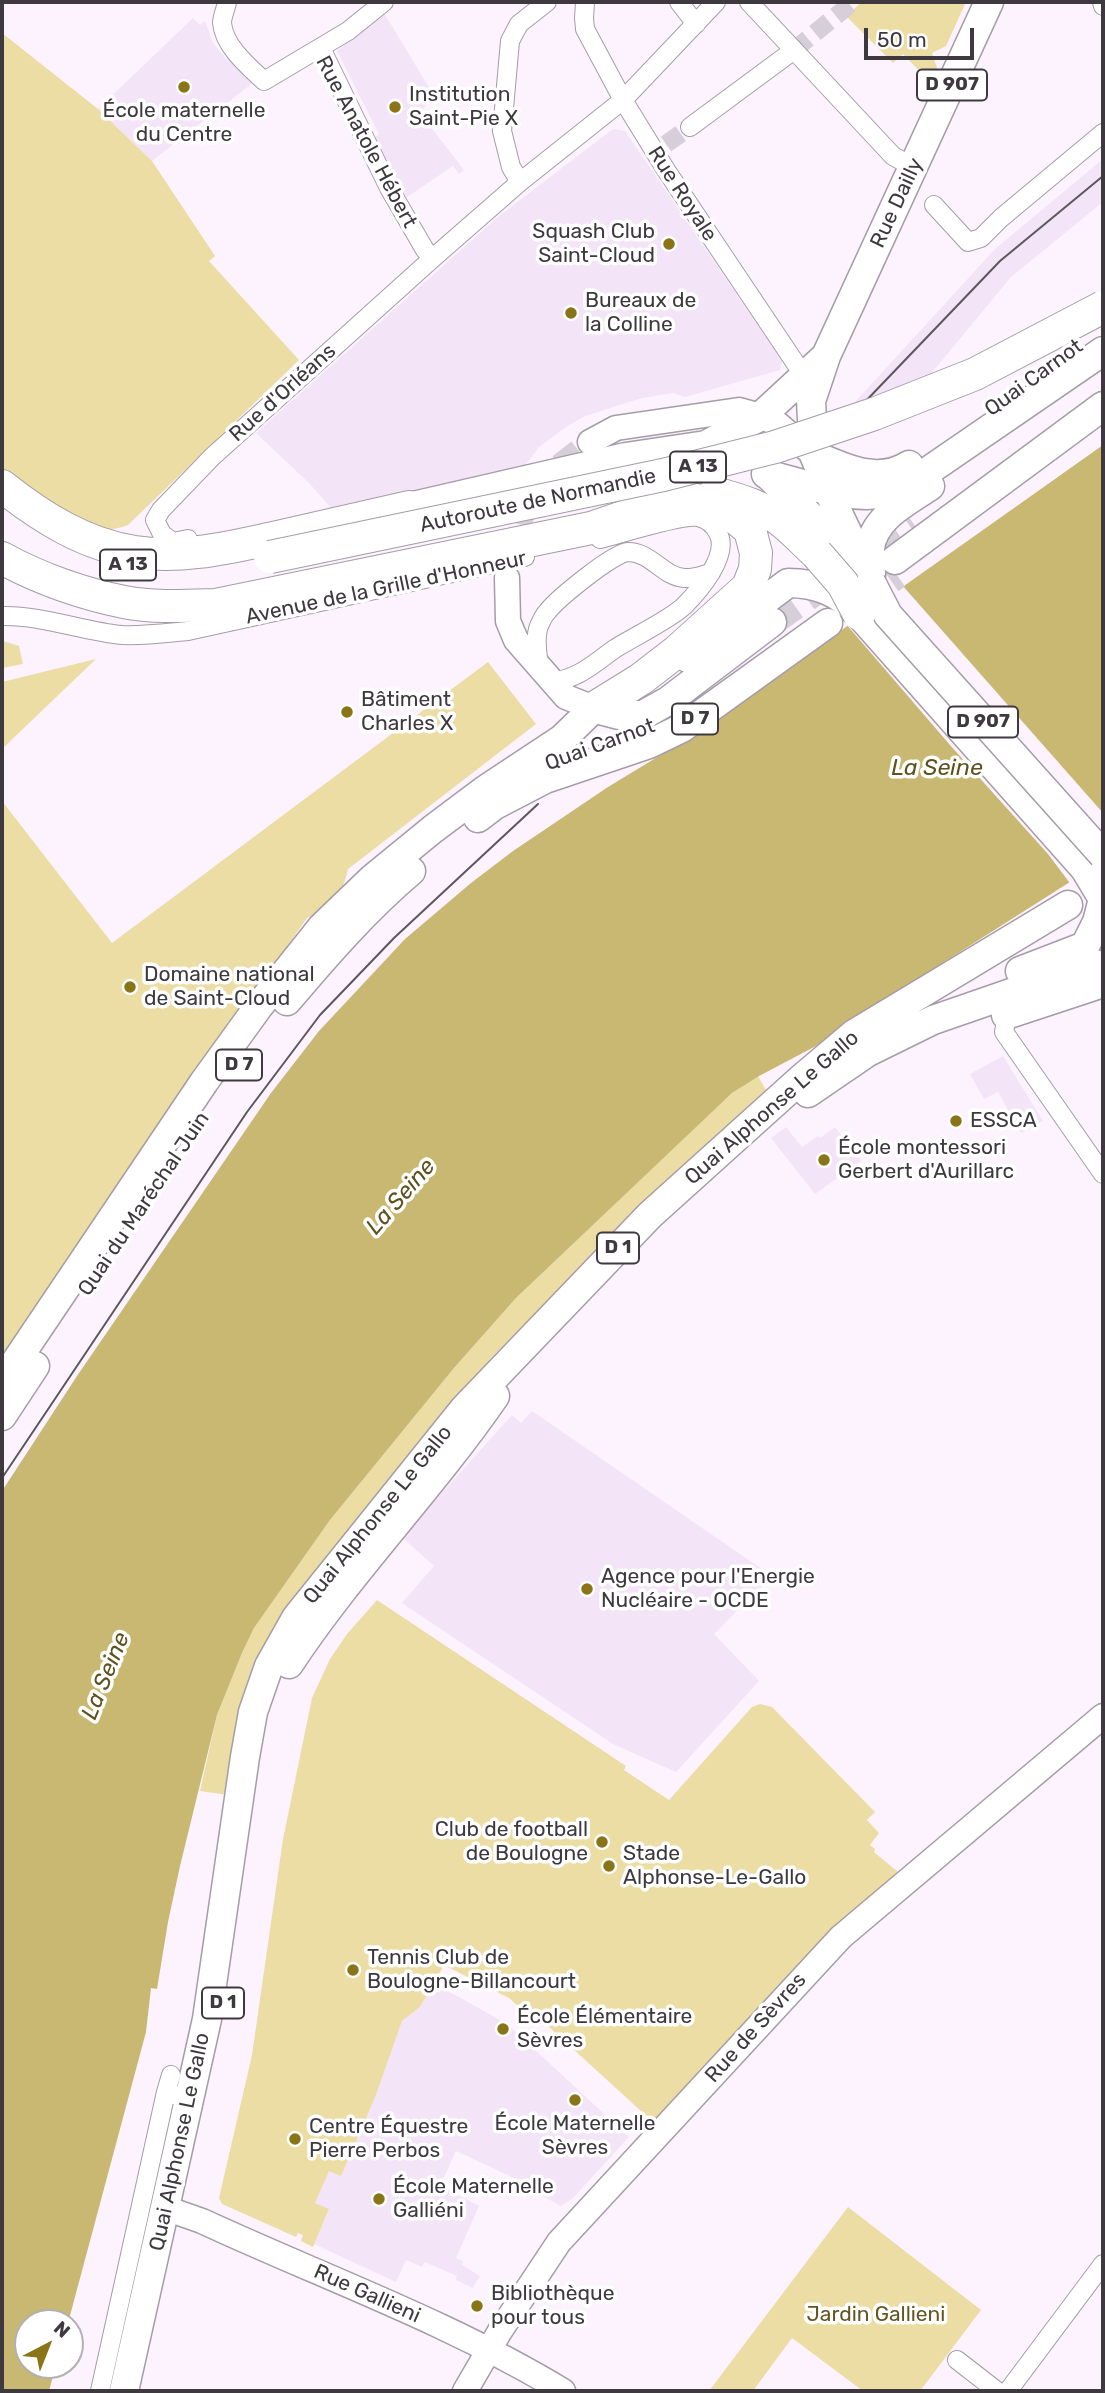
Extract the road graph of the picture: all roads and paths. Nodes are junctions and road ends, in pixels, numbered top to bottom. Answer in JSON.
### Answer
{"nodes":[{"id":1,"x":228,"y":2,"type":"edge"},
{"id":2,"x":384,"y":2,"type":"edge"},
{"id":3,"x":547,"y":2,"type":"edge"},
{"id":4,"x":585,"y":2,"type":"edge"},
{"id":5,"x":679,"y":2,"type":"edge"},
{"id":6,"x":716,"y":2,"type":"edge"},
{"id":7,"x":749,"y":2,"type":"edge"},
{"id":8,"x":989,"y":2,"type":"edge"},
{"id":9,"x":696,"y":24,"type":"junction"},
{"id":10,"x":321,"y":48,"type":"junction"},
{"id":11,"x":793,"y":50,"type":"junction"},
{"id":12,"x":623,"y":100,"type":"junction"},
{"id":13,"x":690,"y":127,"type":"tunnel mouth"},
{"id":14,"x":1103,"y":134,"type":"edge"},
{"id":15,"x":913,"y":167,"type":"junction"},
{"id":16,"x":520,"y":183,"type":"junction"},
{"id":17,"x":934,"y":205,"type":"dead end"},
{"id":18,"x":433,"y":258,"type":"junction"},
{"id":19,"x":1103,"y":307,"type":"edge"},
{"id":20,"x":1103,"y":327,"type":"edge"},
{"id":21,"x":1103,"y":351,"type":"edge"},
{"id":22,"x":826,"y":356,"type":"junction"},
{"id":23,"x":1103,"y":368,"type":"edge"},
{"id":24,"x":804,"y":376,"type":"junction"},
{"id":25,"x":1103,"y":391,"type":"edge"},
{"id":26,"x":1103,"y":406,"type":"edge"},
{"id":27,"x":761,"y":416,"type":"junction"},
{"id":28,"x":1103,"y":426,"type":"edge"},
{"id":29,"x":590,"y":442,"type":"tunnel mouth"},
{"id":30,"x":706,"y":445,"type":"junction"},
{"id":31,"x":814,"y":455,"type":"junction"},
{"id":32,"x":766,"y":474,"type":"junction"},
{"id":33,"x":2,"y":486,"type":"edge"},
{"id":34,"x":827,"y":489,"type":"junction"},
{"id":35,"x":2,"y":502,"type":"edge"},
{"id":36,"x":410,"y":507,"type":"junction"},
{"id":37,"x":913,"y":523,"type":"tunnel mouth"},
{"id":38,"x":2,"y":542,"type":"edge"},
{"id":39,"x":516,"y":542,"type":"junction"},
{"id":40,"x":2,"y":558,"type":"edge"},
{"id":41,"x":272,"y":565,"type":"junction"},
{"id":42,"x":888,"y":572,"type":"junction"},
{"id":43,"x":710,"y":573,"type":"junction"},
{"id":44,"x":507,"y":578,"type":"tunnel mouth"},
{"id":45,"x":859,"y":614,"type":"junction"},
{"id":46,"x":2,"y":616,"type":"edge"},
{"id":47,"x":772,"y":622,"type":"tunnel mouth"},
{"id":48,"x":545,"y":675,"type":"junction"},
{"id":49,"x":594,"y":708,"type":"junction"},
{"id":50,"x":545,"y":779,"type":"joint"},
{"id":51,"x":485,"y":790,"type":"junction"},
{"id":52,"x":1097,"y":867,"type":"edge"},
{"id":53,"x":1103,"y":899,"type":"edge"},
{"id":54,"x":1069,"y":905,"type":"dead end"},
{"id":55,"x":1097,"y":959,"type":"edge"},
{"id":56,"x":1007,"y":1015,"type":"junction"},
{"id":57,"x":810,"y":1082,"type":"junction"},
{"id":58,"x":1103,"y":1174,"type":"edge"},
{"id":59,"x":2,"y":1382,"type":"edge"},
{"id":60,"x":2,"y":1416,"type":"edge"},
{"id":61,"x":366,"y":1552,"type":"junction"},
{"id":62,"x":1103,"y":1716,"type":"edge"},
{"id":63,"x":175,"y":2089,"type":"junction"},
{"id":64,"x":174,"y":2211,"type":"junction"},
{"id":65,"x":1103,"y":2264,"type":"edge"},
{"id":66,"x":489,"y":2348,"type":"junction"},
{"id":67,"x":957,"y":2360,"type":"dead end"},
{"id":68,"x":100,"y":2391,"type":"edge"},
{"id":69,"x":124,"y":2391,"type":"edge"},
{"id":70,"x":140,"y":2391,"type":"edge"},
{"id":71,"x":465,"y":2391,"type":"edge"},
{"id":72,"x":563,"y":2391,"type":"edge"},
{"id":73,"x":997,"y":2391,"type":"edge"},
{"id":74,"x":1008,"y":2391,"type":"edge"}],
"edges":[{"from":1,"to":10,"type":"street","name":"Rue Anatole Hébert"},
{"from":2,"to":10,"type":"street"},
{"from":3,"to":16,"type":"street"},
{"from":4,"to":12,"type":"street","name":"Rue Royale"},
{"from":5,"to":9,"type":"street"},
{"from":6,"to":9,"type":"street","name":"Rue d'Orléans"},
{"from":7,"to":11,"type":"street"},
{"from":8,"to":15,"type":"main road","name":"Rue Dailly","number":"D 907"},
{"from":9,"to":12,"type":"street","name":"Rue d'Orléans"},
{"from":10,"to":18,"type":"street","name":"Rue Anatole Hébert"},
{"from":11,"to":13,"type":"street"},
{"from":11,"to":15,"type":"street"},
{"from":12,"to":16,"type":"street","name":"Rue d'Orléans"},
{"from":12,"to":24,"type":"street","name":"Rue Royale"},
{"from":14,"to":17,"type":"street"},
{"from":15,"to":22,"type":"main road","name":"Rue Dailly","number":"D 907"},
{"from":16,"to":18,"type":"street","name":"Rue d'Orléans"},
{"from":18,"to":36,"type":"street","name":"Rue d'Orléans"},
{"from":19,"to":41,"type":"highway","name":"Autoroute de Normandie","number":"A 13","bridge":true},
{"from":20,"to":31,"type":"main road","name":"Quai Carnot"},
{"from":20,"to":41,"type":"highway","name":"Autoroute de Normandie","number":"A 13"},
{"from":21,"to":34,"type":"main road","name":"Quai Carnot"},
{"from":22,"to":24,"type":"main road","number":"D 907"},
{"from":22,"to":31,"type":"main road","name":"Rue Dailly","number":"D 907"},
{"from":23,"to":42,"type":"main road","name":"Quai Carnot"},
{"from":24,"to":27,"type":"main road","number":"D 907"},
{"from":25,"to":37,"type":"main road"},
{"from":26,"to":42,"type":"main road"},
{"from":27,"to":29,"type":"street","number":"D 907"},
{"from":27,"to":30,"type":"main road"},
{"from":27,"to":31,"type":"street","number":"D 907"},
{"from":28,"to":42,"type":"main road"},
{"from":30,"to":32,"type":"main road"},
{"from":30,"to":36,"type":"main road"},
{"from":31,"to":34,"type":"main road","number":"D 907"},
{"from":32,"to":34,"type":"main road","name":"Quai Carnot"},
{"from":32,"to":42,"type":"main road"},
{"from":33,"to":36,"type":"highway"},
{"from":34,"to":42,"type":"main road","number":"D 907"},
{"from":35,"to":41,"type":"highway","name":"Autoroute de Normandie","number":"A 13"},
{"from":38,"to":41,"type":"highway","name":"Autoroute de Normandie","number":"A 13"},
{"from":39,"to":40,"type":"highway"},
{"from":39,"to":45,"type":"highway","bridge":true},
{"from":39,"to":49,"type":"highway"},
{"from":42,"to":52,"type":"main road","number":"D 907","bridge":true},
{"from":43,"to":46,"type":"street","name":"Avenue de la Grille d'Honneur"},
{"from":43,"to":48,"type":"street","name":"Avenue de la Grille d'Honneur"},
{"from":43,"to":48,"type":"street"},
{"from":44,"to":48,"type":"street"},
{"from":45,"to":49,"type":"main road","number":"D 907"},
{"from":45,"to":52,"type":"main road","number":"D 907"},
{"from":47,"to":49,"type":"main road","name":"Quai Carnot","number":"D 7"},
{"from":48,"to":49,"type":"street"},
{"from":49,"to":51,"type":"main road","number":"D 7"},
{"from":50,"to":51,"type":"main road","name":"Quai Carnot","number":"D 7"},
{"from":50,"to":60,"type":"main road","name":"Quai du Maréchal Juin","number":"D 7"},
{"from":51,"to":59,"type":"main road","name":"Quai du Maréchal Juin","number":"D 7"},
{"from":52,"to":53,"type":"main road","number":"D 907"},
{"from":53,"to":55,"type":"main road"},
{"from":54,"to":57,"type":"main road","name":"Quai Alphonse Le Gallo","number":"D 1"},
{"from":55,"to":56,"type":"main road"},
{"from":55,"to":57,"type":"main road"},
{"from":56,"to":57,"type":"main road"},
{"from":56,"to":58,"type":"street"},
{"from":57,"to":61,"type":"main road","name":"Quai Alphonse Le Gallo","number":"D 1"},
{"from":61,"to":63,"type":"main road","name":"Quai Alphonse Le Gallo","number":"D 1"},
{"from":61,"to":64,"type":"main road","name":"Quai Alphonse Le Gallo","number":"D 1"},
{"from":62,"to":66,"type":"street","name":"Rue de Sèvres"},
{"from":63,"to":64,"type":"main road","name":"Quai Alphonse Le Gallo","number":"D 1"},
{"from":63,"to":68,"type":"street"},
{"from":64,"to":66,"type":"street","name":"Rue Gallieni"},
{"from":64,"to":69,"type":"main road","name":"Quai Alphonse Le Gallo","number":"D 1"},
{"from":64,"to":70,"type":"main road","name":"Quai Alphonse Le Gallo","number":"D 1"},
{"from":65,"to":74,"type":"street"},
{"from":66,"to":71,"type":"street","name":"Rue de Sèvres"},
{"from":66,"to":72,"type":"street","name":"Rue Gallieni"},
{"from":67,"to":73,"type":"street"}]}
